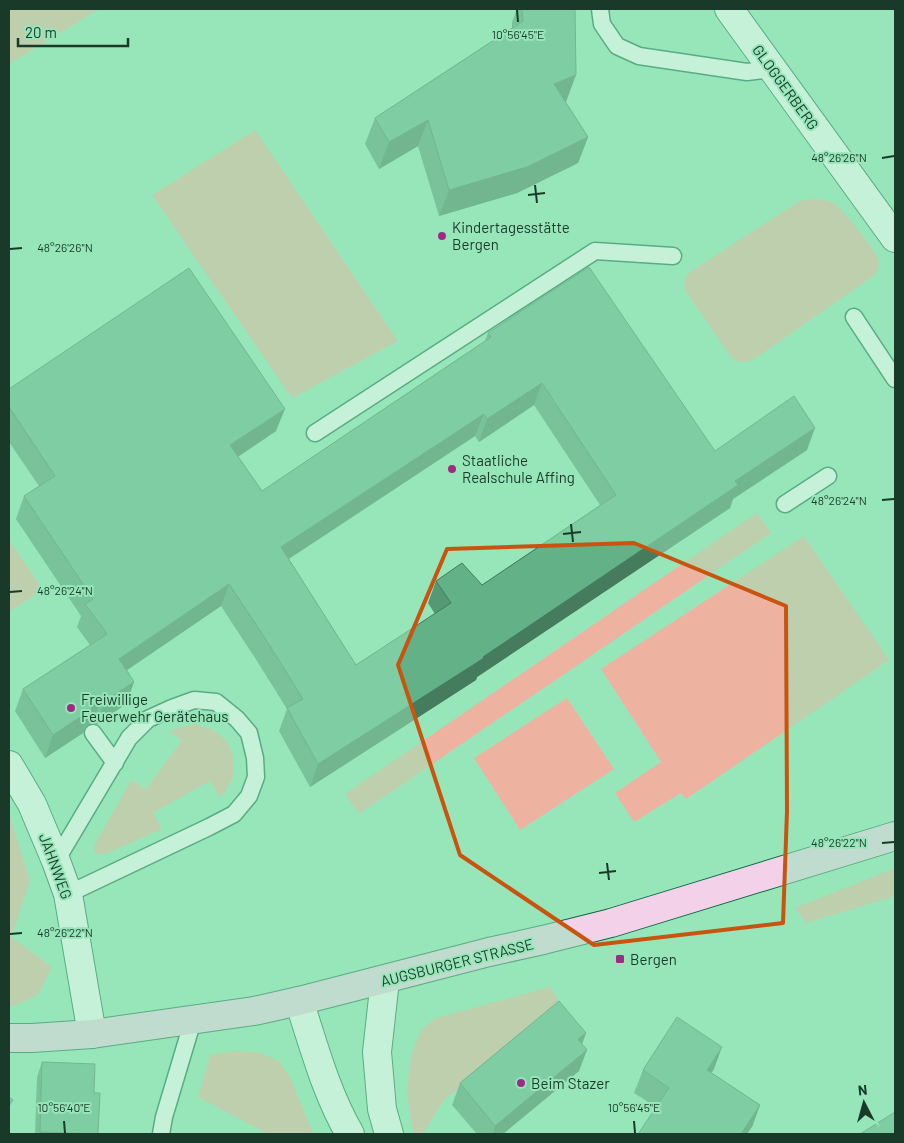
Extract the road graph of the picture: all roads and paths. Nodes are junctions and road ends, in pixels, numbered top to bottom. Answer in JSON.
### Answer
{"nodes":[{"id":1,"x":600,"y":9,"type":"edge"},
{"id":2,"x":729,"y":9,"type":"edge"},
{"id":3,"x":773,"y":69,"type":"junction"},
{"id":4,"x":895,"y":238,"type":"edge"},
{"id":5,"x":673,"y":256,"type":"dead end"},
{"id":6,"x":854,"y":317,"type":"dead end"},
{"id":7,"x":895,"y":380,"type":"edge"},
{"id":8,"x":315,"y":433,"type":"dead end"},
{"id":9,"x":828,"y":476,"type":"dead end"},
{"id":10,"x":785,"y":504,"type":"dead end"},
{"id":11,"x":93,"y":733,"type":"edge"},
{"id":12,"x":115,"y":763,"type":"junction"},
{"id":13,"x":9,"y":764,"type":"edge"},
{"id":14,"x":895,"y":836,"type":"edge"},
{"id":15,"x":56,"y":861,"type":"junction"},
{"id":16,"x":68,"y":894,"type":"junction"},
{"id":17,"x":385,"y":980,"type":"junction"},
{"id":18,"x":299,"y":1001,"type":"junction"},
{"id":19,"x":193,"y":1020,"type":"junction"},
{"id":20,"x":92,"y":1034,"type":"junction"},
{"id":21,"x":9,"y":1038,"type":"edge"},
{"id":22,"x":161,"y":1134,"type":"edge"},
{"id":23,"x":350,"y":1134,"type":"edge"},
{"id":24,"x":389,"y":1134,"type":"edge"}],
"edges":[{"from":1,"to":3,"type":"lane"},
{"from":2,"to":3,"type":"street","name":"GLOGGERBERG"},
{"from":3,"to":4,"type":"street","name":"GLOGGERBERG"},
{"from":5,"to":8,"type":"lane"},
{"from":6,"to":7,"type":"lane"},
{"from":9,"to":10,"type":"lane"},
{"from":11,"to":12,"type":"lane"},
{"from":12,"to":15,"type":"lane"},
{"from":12,"to":16,"type":"lane"},
{"from":13,"to":15,"type":"street","name":"JAHNWEG"},
{"from":14,"to":17,"type":"main road","name":"AUGSBURGER STRASSE"},
{"from":15,"to":16,"type":"street","name":"JAHNWEG"},
{"from":16,"to":20,"type":"street","name":"JAHNWEG"},
{"from":17,"to":18,"type":"main road","name":"AUGSBURGER STRASSE"},
{"from":17,"to":24,"type":"street"},
{"from":18,"to":19,"type":"main road","name":"AUGSBURGER STRASSE"},
{"from":18,"to":23,"type":"street"},
{"from":19,"to":20,"type":"main road","name":"AUGSBURGER STRASSE"},
{"from":19,"to":22,"type":"lane"},
{"from":20,"to":21,"type":"main road","name":"AUGSBURGER STRASSE"}]}
